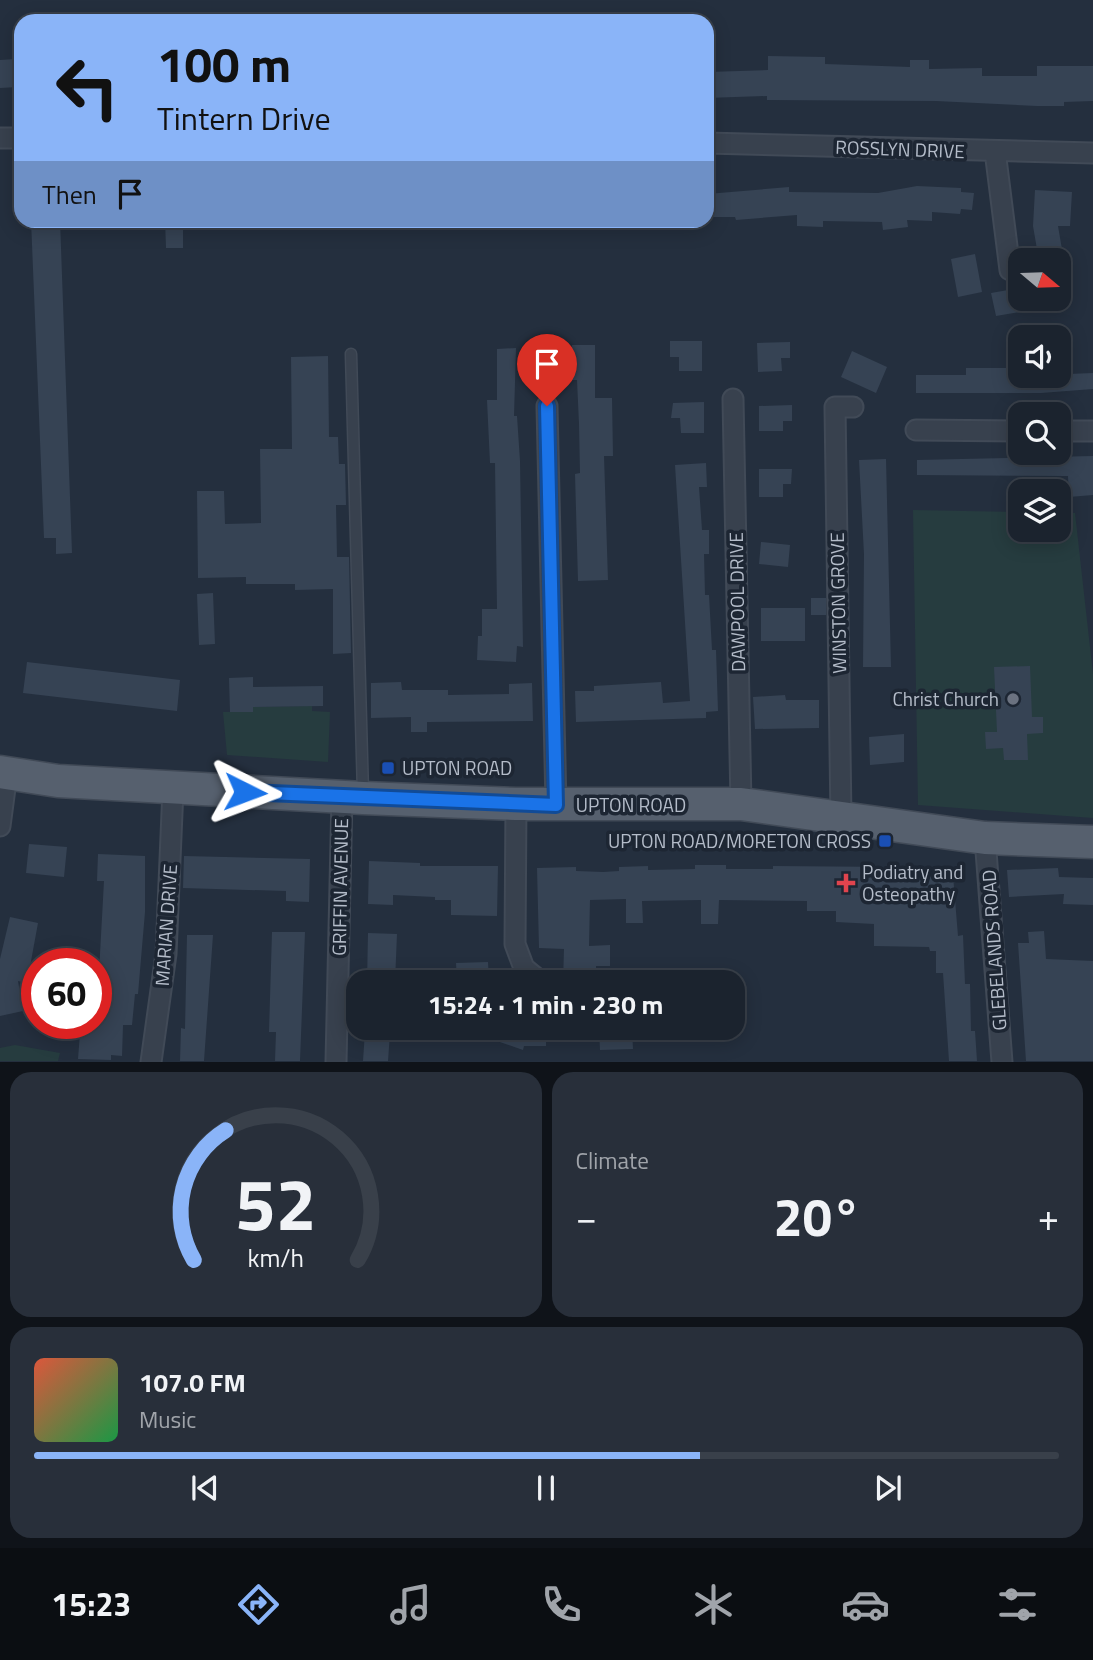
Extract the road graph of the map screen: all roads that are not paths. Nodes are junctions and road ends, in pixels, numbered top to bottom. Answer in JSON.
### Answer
{"nodes":[{"id":1,"x":714,"y":143,"type":"edge"},
{"id":2,"x":995,"y":151,"type":"junction"},
{"id":3,"x":1093,"y":153,"type":"edge"},
{"id":4,"x":1008,"y":254,"type":"edge"},
{"id":5,"x":351,"y":354,"type":"dead end"},
{"id":6,"x":733,"y":399,"type":"dead end"},
{"id":7,"x":547,"y":406,"type":"dead end"},
{"id":8,"x":853,"y":407,"type":"dead end"},
{"id":9,"x":916,"y":430,"type":"dead end"},
{"id":10,"x":1008,"y":431,"type":"edge"},
{"id":11,"x":1071,"y":431,"type":"edge"},
{"id":12,"x":1093,"y":431,"type":"edge"},
{"id":13,"x":4,"y":772,"type":"edge"},
{"id":14,"x":173,"y":789,"type":"junction"},
{"id":15,"x":353,"y":798,"type":"junction"},
{"id":16,"x":516,"y":804,"type":"junction"},
{"id":17,"x":741,"y":804,"type":"junction"},
{"id":18,"x":556,"y":805,"type":"junction"},
{"id":19,"x":841,"y":818,"type":"junction"},
{"id":20,"x":0,"y":826,"type":"edge"},
{"id":21,"x":985,"y":838,"type":"junction"},
{"id":22,"x":1093,"y":842,"type":"edge"},
{"id":23,"x":526,"y":970,"type":"edge"},
{"id":24,"x":151,"y":1062,"type":"edge"},
{"id":25,"x":335,"y":1062,"type":"edge"},
{"id":26,"x":1002,"y":1062,"type":"edge"}],
"edges":[{"from":1,"to":2,"type":"street","name":"ROSSLYN DRIVE"},
{"from":2,"to":3,"type":"street","name":"ROSSLYN DRIVE"},
{"from":2,"to":4,"type":"street"},
{"from":5,"to":15,"type":"lane"},
{"from":6,"to":17,"type":"street","name":"DAWPOOL DRIVE"},
{"from":7,"to":18,"type":"street"},
{"from":8,"to":19,"type":"street","name":"WINSTON GROVE"},
{"from":9,"to":10,"type":"street"},
{"from":11,"to":12,"type":"street"},
{"from":13,"to":14,"type":"main road","name":"UPTON ROAD"},
{"from":13,"to":20,"type":"street"},
{"from":14,"to":15,"type":"main road","name":"UPTON ROAD"},
{"from":14,"to":24,"type":"street","name":"MARIAN DRIVE"},
{"from":15,"to":16,"type":"main road","name":"UPTON ROAD"},
{"from":15,"to":25,"type":"street","name":"GRIFFIN AVENUE"},
{"from":16,"to":18,"type":"main road","name":"UPTON ROAD"},
{"from":16,"to":23,"type":"street"},
{"from":17,"to":18,"type":"main road","name":"UPTON ROAD"},
{"from":17,"to":19,"type":"main road","name":"UPTON ROAD"},
{"from":19,"to":21,"type":"main road","name":"UPTON ROAD"},
{"from":21,"to":22,"type":"main road","name":"UPTON ROAD"},
{"from":21,"to":26,"type":"street","name":"GLEBELANDS ROAD"}]}
